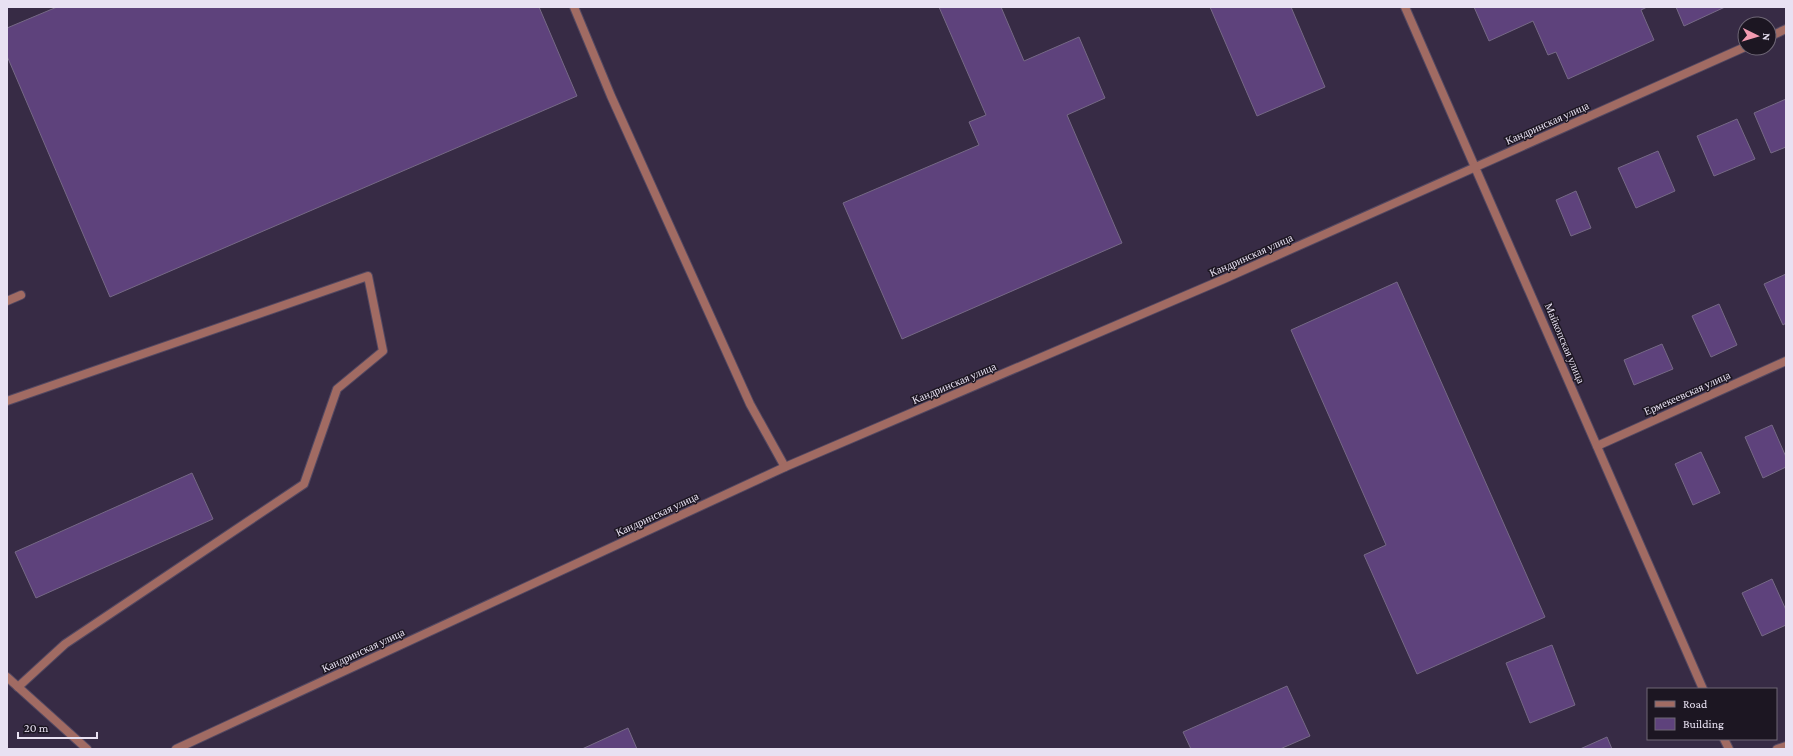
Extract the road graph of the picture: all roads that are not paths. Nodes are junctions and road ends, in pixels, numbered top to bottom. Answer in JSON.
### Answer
{"nodes":[{"id":1,"x":574,"y":7,"type":"edge"},
{"id":2,"x":1405,"y":7,"type":"edge"},
{"id":3,"x":1737,"y":51,"type":"edge"},
{"id":4,"x":1476,"y":166,"type":"junction"},
{"id":5,"x":21,"y":295,"type":"dead end"},
{"id":6,"x":7,"y":301,"type":"edge"},
{"id":7,"x":1786,"y":361,"type":"edge"},
{"id":8,"x":7,"y":401,"type":"edge"},
{"id":9,"x":1597,"y":446,"type":"junction"},
{"id":10,"x":785,"y":467,"type":"junction"},
{"id":11,"x":7,"y":677,"type":"edge"},
{"id":12,"x":18,"y":687,"type":"junction"},
{"id":13,"x":1703,"y":688,"type":"edge"},
{"id":14,"x":1724,"y":740,"type":"edge"},
{"id":15,"x":1786,"y":746,"type":"edge"},
{"id":16,"x":87,"y":749,"type":"edge"},
{"id":17,"x":176,"y":749,"type":"edge"},
{"id":18,"x":1729,"y":749,"type":"edge"},
{"id":19,"x":1778,"y":749,"type":"edge"}],
"edges":[{"from":1,"to":10,"type":"street"},
{"from":2,"to":4,"type":"street","name":"Майкопская улица"},
{"from":3,"to":4,"type":"street","name":"Кандринская улица"},
{"from":4,"to":9,"type":"street","name":"Майкопская улица"},
{"from":4,"to":10,"type":"street","name":"Кандринская улица"},
{"from":5,"to":6,"type":"street"},
{"from":7,"to":9,"type":"street","name":"Ермекеевская улица"},
{"from":8,"to":12,"type":"street"},
{"from":9,"to":13,"type":"street","name":"Майкопская улица"},
{"from":10,"to":17,"type":"street","name":"Кандринская улица"},
{"from":11,"to":12,"type":"street"},
{"from":12,"to":16,"type":"street"},
{"from":14,"to":18,"type":"street"},
{"from":15,"to":19,"type":"street"}]}
